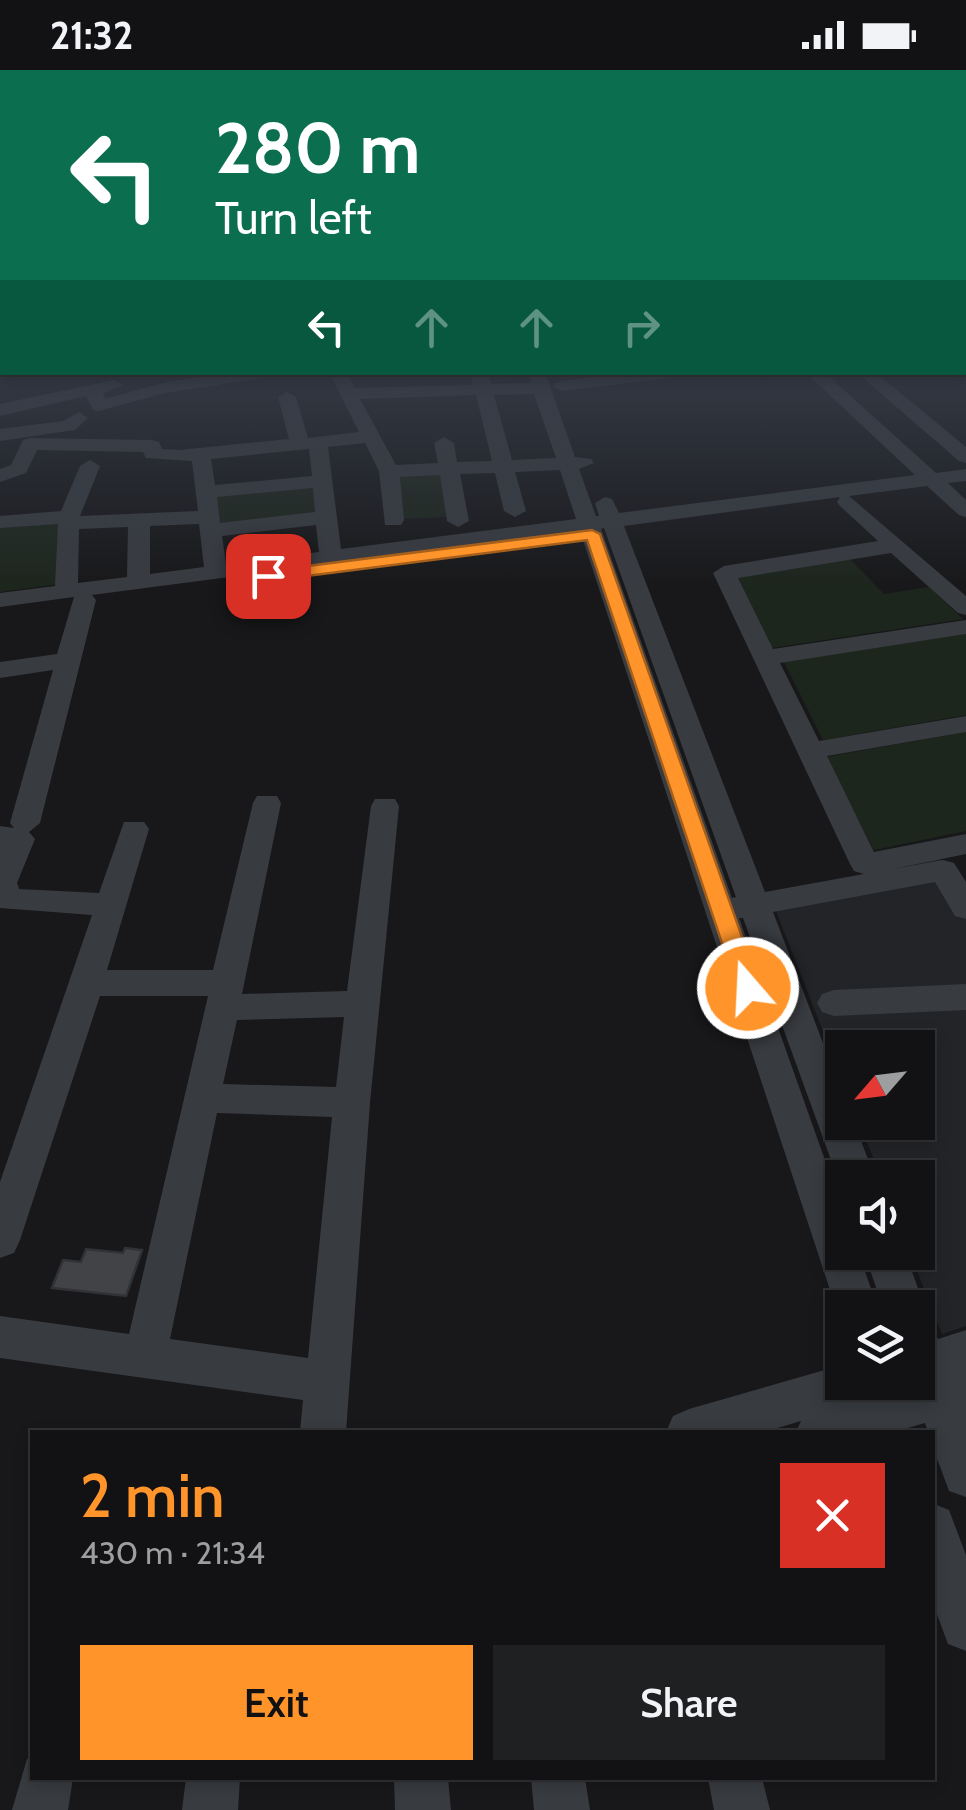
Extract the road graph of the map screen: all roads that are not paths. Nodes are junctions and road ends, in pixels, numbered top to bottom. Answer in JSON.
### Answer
{"nodes":[{"id":1,"x":70,"y":424,"type":"edge"},
{"id":2,"x":301,"y":424,"type":"edge"},
{"id":3,"x":364,"y":424,"type":"edge"},
{"id":4,"x":493,"y":424,"type":"edge"},
{"id":5,"x":565,"y":424,"type":"edge"},
{"id":6,"x":870,"y":424,"type":"edge"},
{"id":7,"x":926,"y":424,"type":"edge"},
{"id":8,"x":0,"y":436,"type":"edge"},
{"id":9,"x":371,"y":437,"type":"junction"},
{"id":10,"x":444,"y":443,"type":"dead end"},
{"id":11,"x":313,"y":448,"type":"junction"},
{"id":12,"x":966,"y":458,"type":"edge"},
{"id":13,"x":201,"y":461,"type":"junction"},
{"id":14,"x":579,"y":463,"type":"junction"},
{"id":15,"x":90,"y":466,"type":"dead end"},
{"id":16,"x":504,"y":466,"type":"junction"},
{"id":17,"x":450,"y":468,"type":"junction"},
{"id":18,"x":389,"y":471,"type":"junction"},
{"id":19,"x":966,"y":475,"type":"edge"},
{"id":20,"x":0,"y":476,"type":"edge"},
{"id":21,"x":323,"y":480,"type":"junction"},
{"id":22,"x":936,"y":485,"type":"junction"},
{"id":23,"x":966,"y":487,"type":"edge"},
{"id":24,"x":206,"y":492,"type":"junction"},
{"id":25,"x":847,"y":502,"type":"junction"},
{"id":26,"x":515,"y":511,"type":"dead end"},
{"id":27,"x":966,"y":511,"type":"edge"},
{"id":28,"x":327,"y":517,"type":"junction"},
{"id":29,"x":69,"y":520,"type":"junction"},
{"id":30,"x":139,"y":520,"type":"junction"},
{"id":31,"x":393,"y":520,"type":"dead end"},
{"id":32,"x":458,"y":520,"type":"dead end"},
{"id":33,"x":0,"y":522,"type":"edge"},
{"id":34,"x":210,"y":524,"type":"junction"},
{"id":35,"x":602,"y":528,"type":"junction"},
{"id":36,"x":897,"y":545,"type":"junction"},
{"id":37,"x":332,"y":562,"type":"junction"},
{"id":38,"x":216,"y":572,"type":"junction"},
{"id":39,"x":124,"y":588,"type":"junction"},
{"id":40,"x":75,"y":596,"type":"junction"},
{"id":41,"x":0,"y":600,"type":"edge"},
{"id":42,"x":966,"y":608,"type":"edge"},
{"id":43,"x":0,"y":611,"type":"edge"},
{"id":44,"x":966,"y":627,"type":"edge"},
{"id":45,"x":765,"y":658,"type":"junction"},
{"id":46,"x":68,"y":660,"type":"junction"},
{"id":47,"x":0,"y":670,"type":"edge"},
{"id":48,"x":966,"y":724,"type":"edge"},
{"id":49,"x":810,"y":751,"type":"junction"},
{"id":50,"x":267,"y":803,"type":"dead end"},
{"id":51,"x":385,"y":806,"type":"dead end"},
{"id":52,"x":134,"y":829,"type":"dead end"},
{"id":53,"x":15,"y":832,"type":"edge"},
{"id":54,"x":966,"y":844,"type":"edge"},
{"id":55,"x":110,"y":904,"type":"junction"},
{"id":56,"x":755,"y":905,"type":"junction"},
{"id":57,"x":966,"y":908,"type":"edge"},
{"id":58,"x":722,"y":910,"type":"junction"},
{"id":59,"x":87,"y":983,"type":"junction"},
{"id":60,"x":225,"y":995,"type":"junction"},
{"id":61,"x":966,"y":997,"type":"edge"},
{"id":62,"x":834,"y":1003,"type":"dead end"},
{"id":63,"x":363,"y":1004,"type":"junction"},
{"id":64,"x":202,"y":1098,"type":"junction"},
{"id":65,"x":352,"y":1103,"type":"junction"},
{"id":66,"x":849,"y":1160,"type":"edge"},
{"id":67,"x":0,"y":1240,"type":"edge"},
{"id":68,"x":851,"y":1290,"type":"edge"},
{"id":69,"x":0,"y":1337,"type":"edge"},
{"id":70,"x":145,"y":1358,"type":"junction"},
{"id":71,"x":938,"y":1368,"type":"edge"},
{"id":72,"x":328,"y":1382,"type":"junction"},
{"id":73,"x":884,"y":1402,"type":"edge"},
{"id":74,"x":323,"y":1430,"type":"edge"},
{"id":75,"x":703,"y":1430,"type":"edge"},
{"id":76,"x":824,"y":1430,"type":"edge"},
{"id":77,"x":966,"y":1474,"type":"edge"},
{"id":78,"x":935,"y":1537,"type":"edge"},
{"id":79,"x":966,"y":1626,"type":"edge"},
{"id":80,"x":46,"y":1780,"type":"edge"},
{"id":81,"x":213,"y":1780,"type":"edge"},
{"id":82,"x":421,"y":1780,"type":"edge"},
{"id":83,"x":558,"y":1780,"type":"edge"},
{"id":84,"x":735,"y":1780,"type":"edge"},
{"id":85,"x":40,"y":1810,"type":"edge"},
{"id":86,"x":210,"y":1810,"type":"edge"},
{"id":87,"x":423,"y":1810,"type":"edge"},
{"id":88,"x":562,"y":1810,"type":"edge"},
{"id":89,"x":742,"y":1810,"type":"edge"}],
"edges":[{"from":1,"to":8,"type":"street"},
{"from":2,"to":11,"type":"street"},
{"from":3,"to":9,"type":"street"},
{"from":4,"to":16,"type":"street"},
{"from":5,"to":14,"type":"street"},
{"from":6,"to":22,"type":"street"},
{"from":7,"to":12,"type":"street"},
{"from":9,"to":11,"type":"street"},
{"from":9,"to":18,"type":"street"},
{"from":10,"to":17,"type":"street"},
{"from":11,"to":13,"type":"street"},
{"from":11,"to":21,"type":"street"},
{"from":13,"to":20,"type":"street"},
{"from":13,"to":24,"type":"street"},
{"from":14,"to":16,"type":"street"},
{"from":14,"to":35,"type":"street"},
{"from":15,"to":29,"type":"street"},
{"from":16,"to":17,"type":"street"},
{"from":16,"to":26,"type":"street"},
{"from":17,"to":18,"type":"street"},
{"from":17,"to":32,"type":"street"},
{"from":18,"to":31,"type":"street"},
{"from":19,"to":22,"type":"street"},
{"from":21,"to":24,"type":"street"},
{"from":21,"to":28,"type":"street"},
{"from":22,"to":23,"type":"street"},
{"from":22,"to":25,"type":"street"},
{"from":22,"to":27,"type":"street"},
{"from":22,"to":35,"type":"street"},
{"from":24,"to":34,"type":"street"},
{"from":25,"to":35,"type":"street"},
{"from":25,"to":36,"type":"street"},
{"from":28,"to":34,"type":"street"},
{"from":28,"to":37,"type":"street"},
{"from":29,"to":30,"type":"street"},
{"from":29,"to":33,"type":"street"},
{"from":29,"to":40,"type":"street"},
{"from":30,"to":34,"type":"street"},
{"from":30,"to":39,"type":"street"},
{"from":34,"to":38,"type":"street"},
{"from":35,"to":37,"type":"street"},
{"from":35,"to":56,"type":"street"},
{"from":35,"to":58,"type":"street"},
{"from":36,"to":42,"type":"street"},
{"from":36,"to":45,"type":"street"},
{"from":37,"to":38,"type":"street"},
{"from":37,"to":39,"type":"street"},
{"from":38,"to":39,"type":"street"},
{"from":39,"to":40,"type":"street"},
{"from":40,"to":41,"type":"street"},
{"from":40,"to":43,"type":"street"},
{"from":40,"to":46,"type":"street"},
{"from":44,"to":45,"type":"street"},
{"from":45,"to":49,"type":"street"},
{"from":46,"to":47,"type":"street"},
{"from":46,"to":53,"type":"street"},
{"from":48,"to":49,"type":"street"},
{"from":49,"to":54,"type":"street"},
{"from":50,"to":60,"type":"street"},
{"from":51,"to":63,"type":"street"},
{"from":52,"to":55,"type":"street"},
{"from":53,"to":55,"type":"street"},
{"from":55,"to":59,"type":"street"},
{"from":56,"to":57,"type":"street"},
{"from":56,"to":58,"type":"street"},
{"from":56,"to":66,"type":"street"},
{"from":58,"to":68,"type":"street"},
{"from":59,"to":60,"type":"street"},
{"from":59,"to":67,"type":"street"},
{"from":60,"to":63,"type":"street"},
{"from":60,"to":64,"type":"street"},
{"from":61,"to":62,"type":"street"},
{"from":63,"to":65,"type":"street"},
{"from":64,"to":65,"type":"street"},
{"from":64,"to":70,"type":"street"},
{"from":65,"to":72,"type":"street"},
{"from":69,"to":70,"type":"street"},
{"from":70,"to":72,"type":"street"},
{"from":71,"to":73,"type":"street"},
{"from":71,"to":77,"type":"street"},
{"from":72,"to":74,"type":"street"},
{"from":73,"to":75,"type":"street"},
{"from":73,"to":76,"type":"street"},
{"from":78,"to":79,"type":"street"},
{"from":80,"to":85,"type":"street"},
{"from":81,"to":86,"type":"street"},
{"from":82,"to":87,"type":"street"},
{"from":83,"to":88,"type":"street"},
{"from":84,"to":89,"type":"street"}]}
